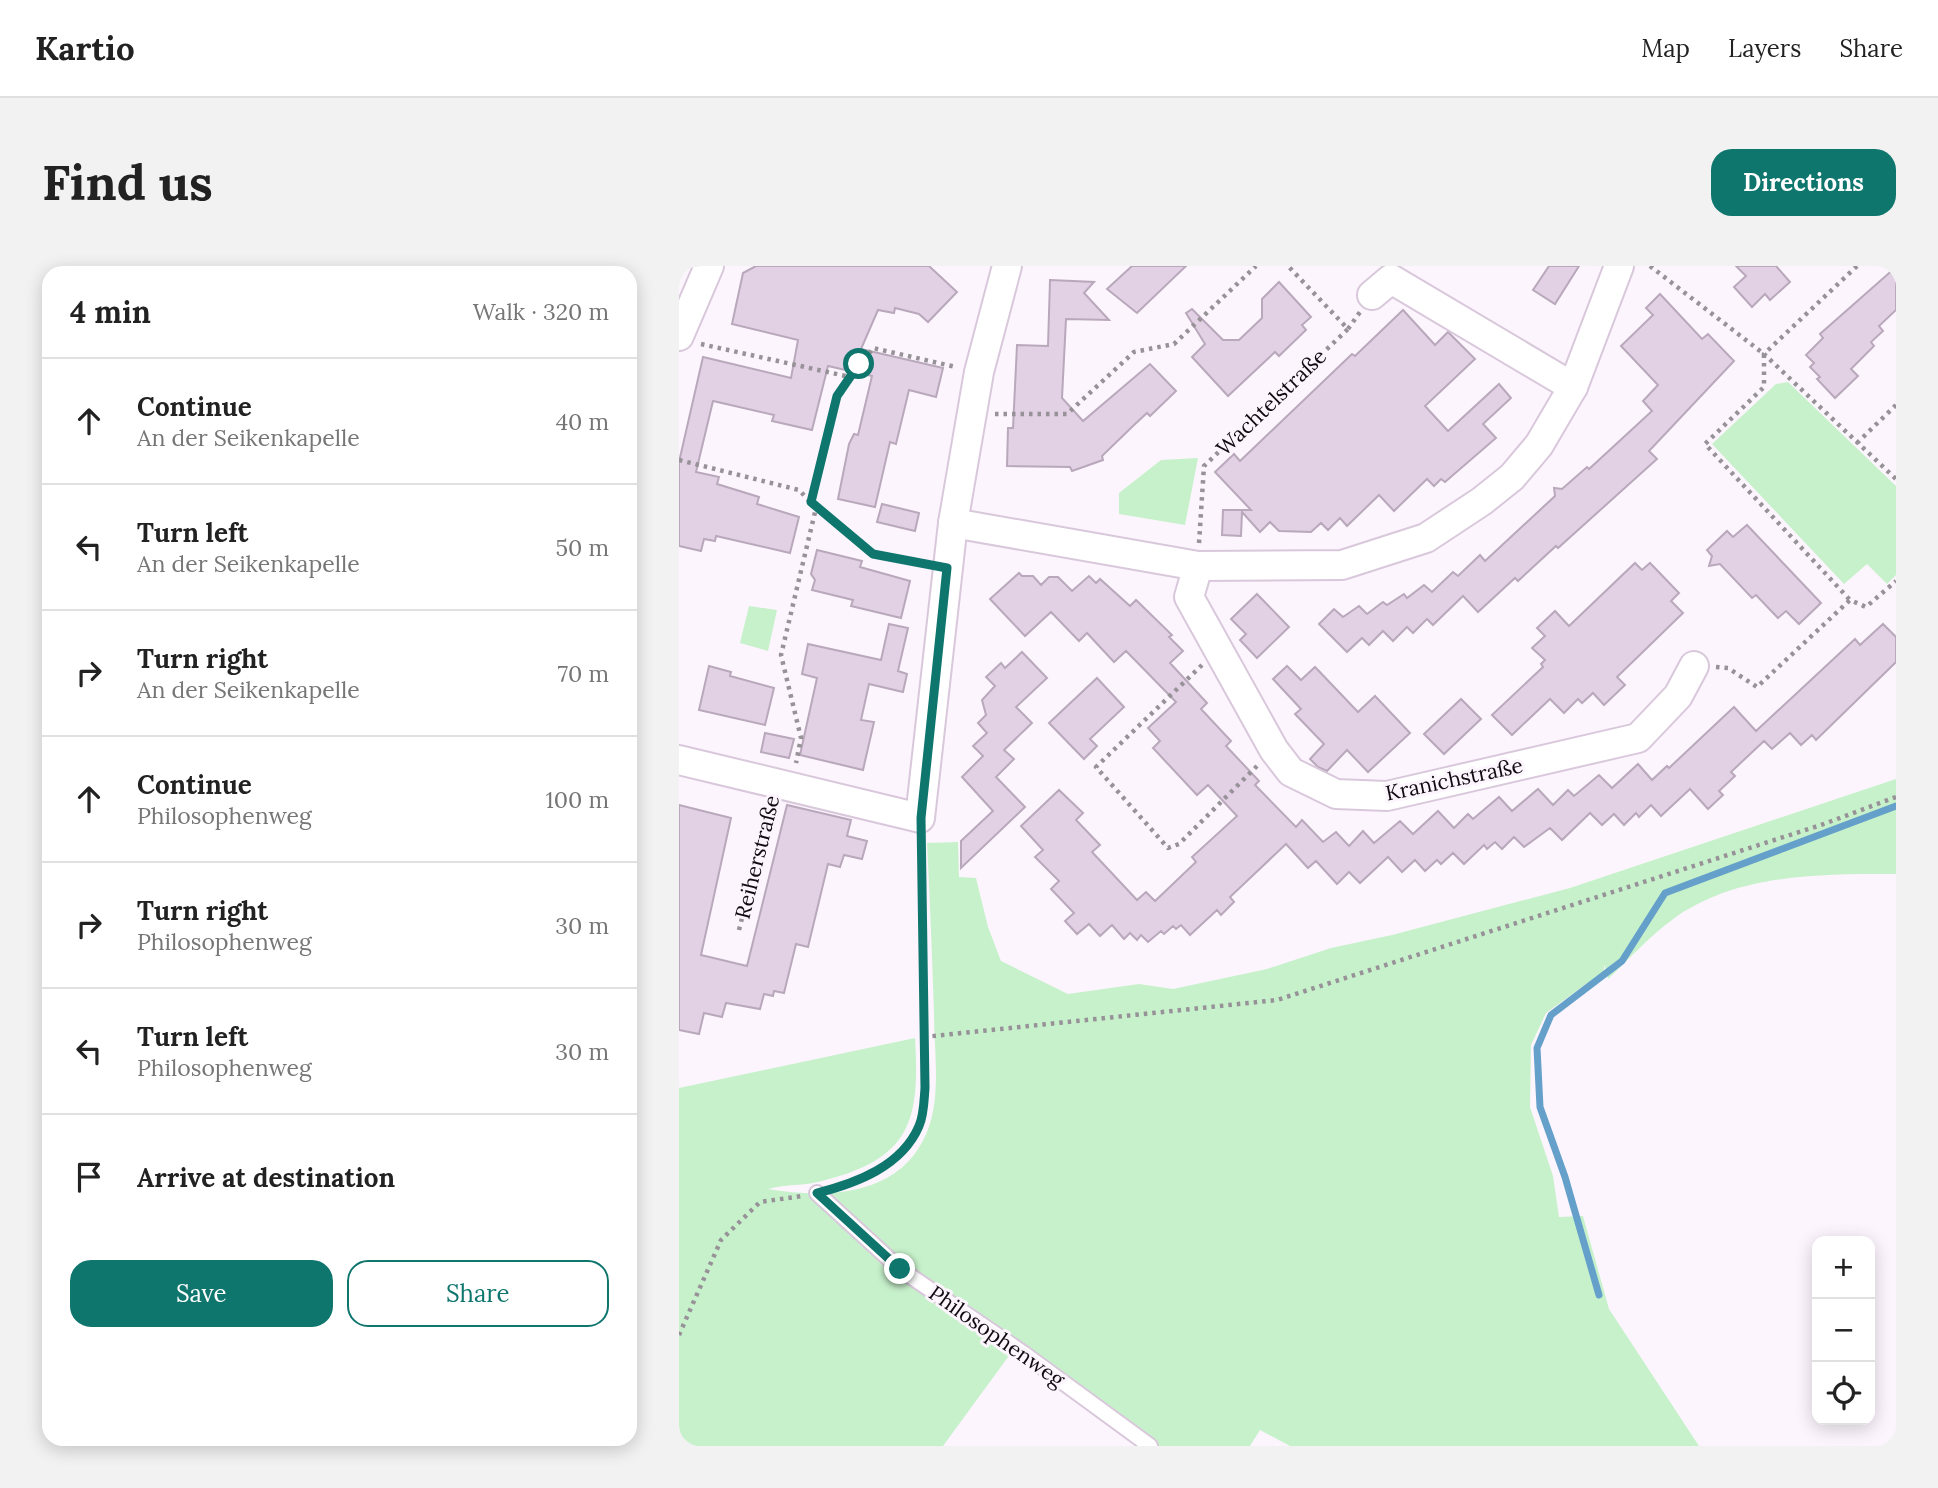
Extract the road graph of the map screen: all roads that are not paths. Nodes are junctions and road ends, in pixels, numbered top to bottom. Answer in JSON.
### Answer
{"nodes":[{"id":1,"x":709,"y":266,"type":"edge"},
{"id":2,"x":1007,"y":266,"type":"edge"},
{"id":3,"x":1619,"y":266,"type":"edge"},
{"id":4,"x":1373,"y":295,"type":"dead end"},
{"id":5,"x":686,"y":339,"type":"edge"},
{"id":6,"x":1573,"y":387,"type":"junction"},
{"id":7,"x":953,"y":523,"type":"junction"},
{"id":8,"x":1198,"y":566,"type":"junction"},
{"id":9,"x":1694,"y":666,"type":"road end"},
{"id":10,"x":679,"y":760,"type":"edge"},
{"id":11,"x":817,"y":1193,"type":"road end"},
{"id":12,"x":1150,"y":1446,"type":"edge"}],
"edges":[{"from":1,"to":5,"type":"street"},
{"from":2,"to":7,"type":"street"},
{"from":3,"to":6,"type":"street"},
{"from":4,"to":6,"type":"street"},
{"from":6,"to":8,"type":"street"},
{"from":7,"to":8,"type":"street"},
{"from":7,"to":10,"type":"street","name":"Reiherstraße"},
{"from":8,"to":9,"type":"street","name":"Kranichstraße"},
{"from":11,"to":12,"type":"lane","name":"Philosophenweg"}]}
